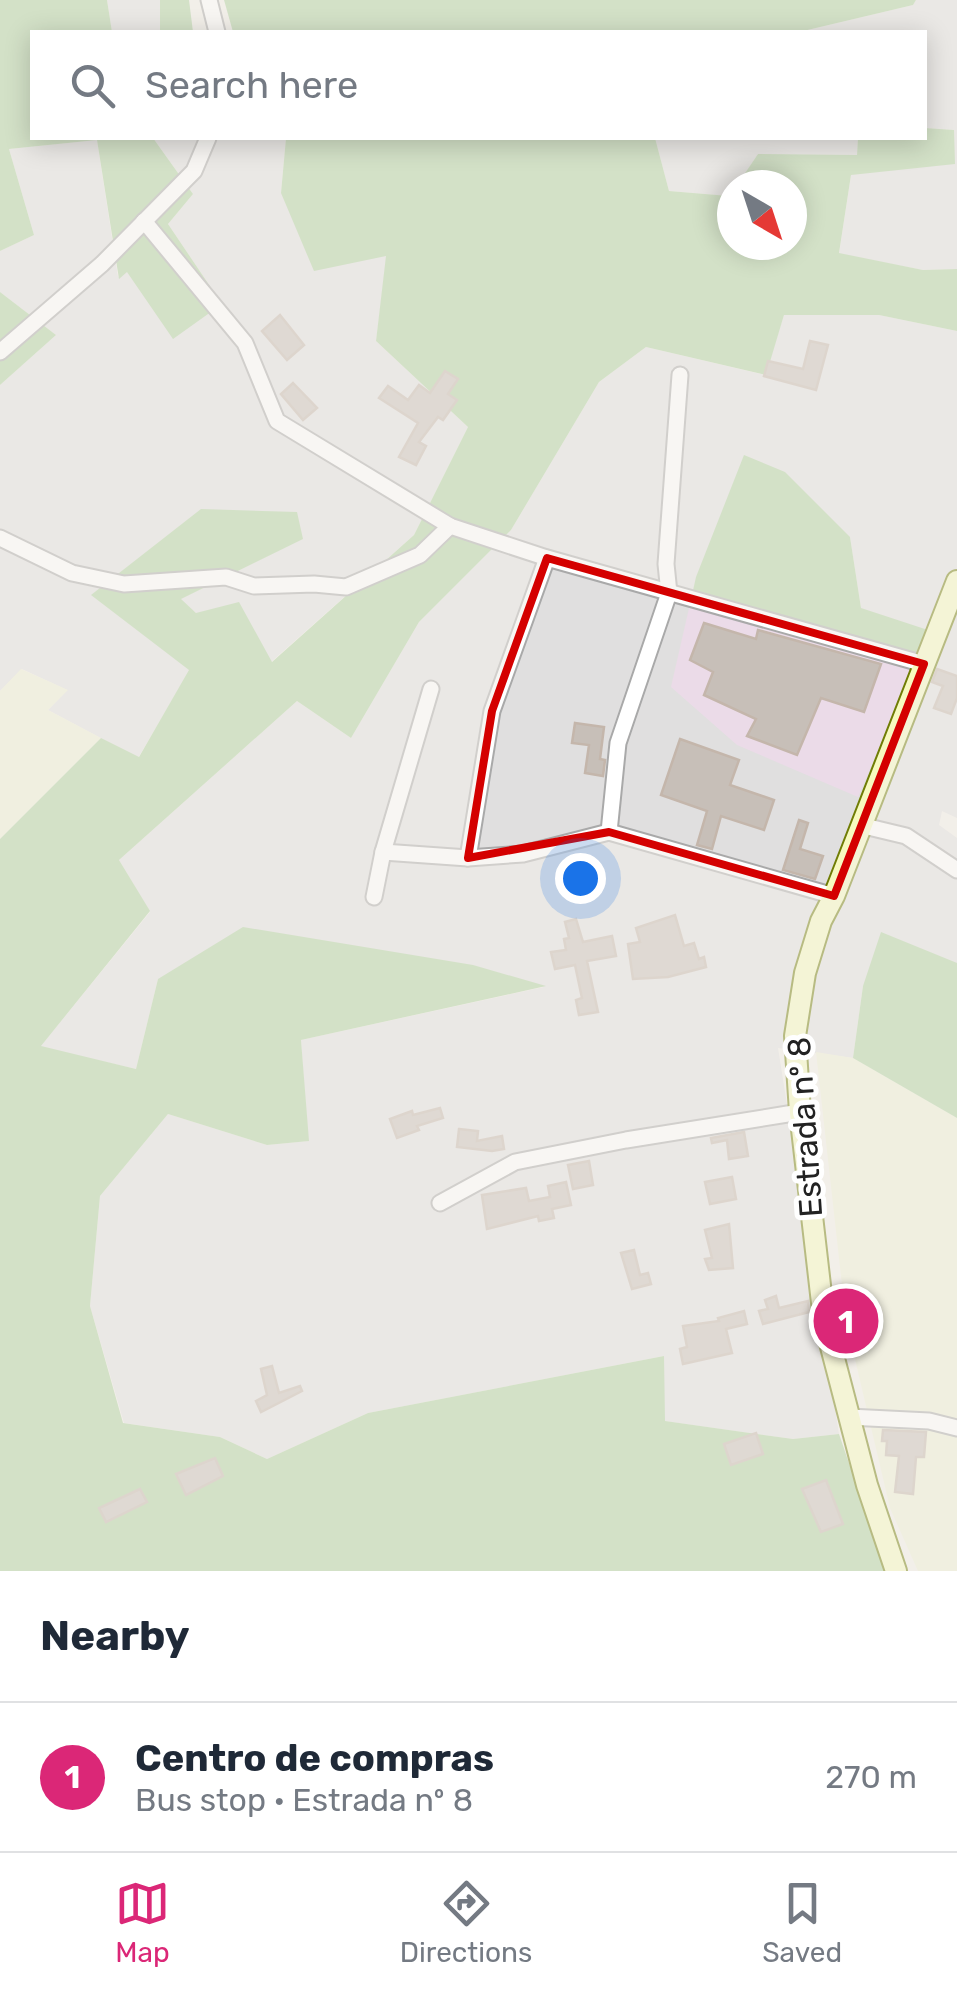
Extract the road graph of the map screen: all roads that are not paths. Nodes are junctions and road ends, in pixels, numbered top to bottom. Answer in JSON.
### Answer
{"nodes":[{"id":1,"x":209,"y":0,"type":"edge"},
{"id":2,"x":216,"y":30,"type":"edge"},
{"id":3,"x":207,"y":140,"type":"edge"},
{"id":4,"x":144,"y":222,"type":"junction"},
{"id":5,"x":0,"y":352,"type":"edge"},
{"id":6,"x":680,"y":374,"type":"dead end"},
{"id":7,"x":450,"y":526,"type":"junction"},
{"id":8,"x":0,"y":538,"type":"edge"},
{"id":9,"x":547,"y":558,"type":"junction"},
{"id":10,"x":957,"y":581,"type":"edge"},
{"id":11,"x":668,"y":592,"type":"junction"},
{"id":12,"x":924,"y":664,"type":"junction"},
{"id":13,"x":430,"y":690,"type":"dead end"},
{"id":14,"x":860,"y":825,"type":"junction"},
{"id":15,"x":609,"y":832,"type":"junction"},
{"id":16,"x":384,"y":852,"type":"junction"},
{"id":17,"x":468,"y":858,"type":"junction"},
{"id":18,"x":957,"y":870,"type":"edge"},
{"id":19,"x":834,"y":896,"type":"junction"},
{"id":20,"x":374,"y":897,"type":"dead end"},
{"id":21,"x":800,"y":1112,"type":"junction"},
{"id":22,"x":440,"y":1202,"type":"dead end"},
{"id":23,"x":850,"y":1417,"type":"junction"},
{"id":24,"x":957,"y":1428,"type":"edge"},
{"id":25,"x":896,"y":1571,"type":"edge"}],
"edges":[{"from":1,"to":2,"type":"street"},
{"from":3,"to":4,"type":"street"},
{"from":4,"to":5,"type":"street"},
{"from":4,"to":7,"type":"street"},
{"from":6,"to":11,"type":"street"},
{"from":7,"to":8,"type":"street"},
{"from":7,"to":9,"type":"street"},
{"from":9,"to":11,"type":"street"},
{"from":9,"to":17,"type":"street"},
{"from":10,"to":12,"type":"main road","name":"Estrada nº 8"},
{"from":11,"to":12,"type":"street"},
{"from":11,"to":15,"type":"street"},
{"from":12,"to":14,"type":"main road","name":"Estrada nº 8"},
{"from":13,"to":16,"type":"street"},
{"from":14,"to":18,"type":"street"},
{"from":14,"to":19,"type":"main road","name":"Estrada nº 8"},
{"from":15,"to":17,"type":"street"},
{"from":15,"to":19,"type":"street"},
{"from":16,"to":17,"type":"street"},
{"from":16,"to":20,"type":"street"},
{"from":19,"to":21,"type":"main road","name":"Estrada nº 8"},
{"from":21,"to":22,"type":"street"},
{"from":21,"to":23,"type":"main road","name":"Estrada nº 8"},
{"from":23,"to":24,"type":"street"},
{"from":23,"to":25,"type":"main road","name":"Estrada nº 8"}]}
